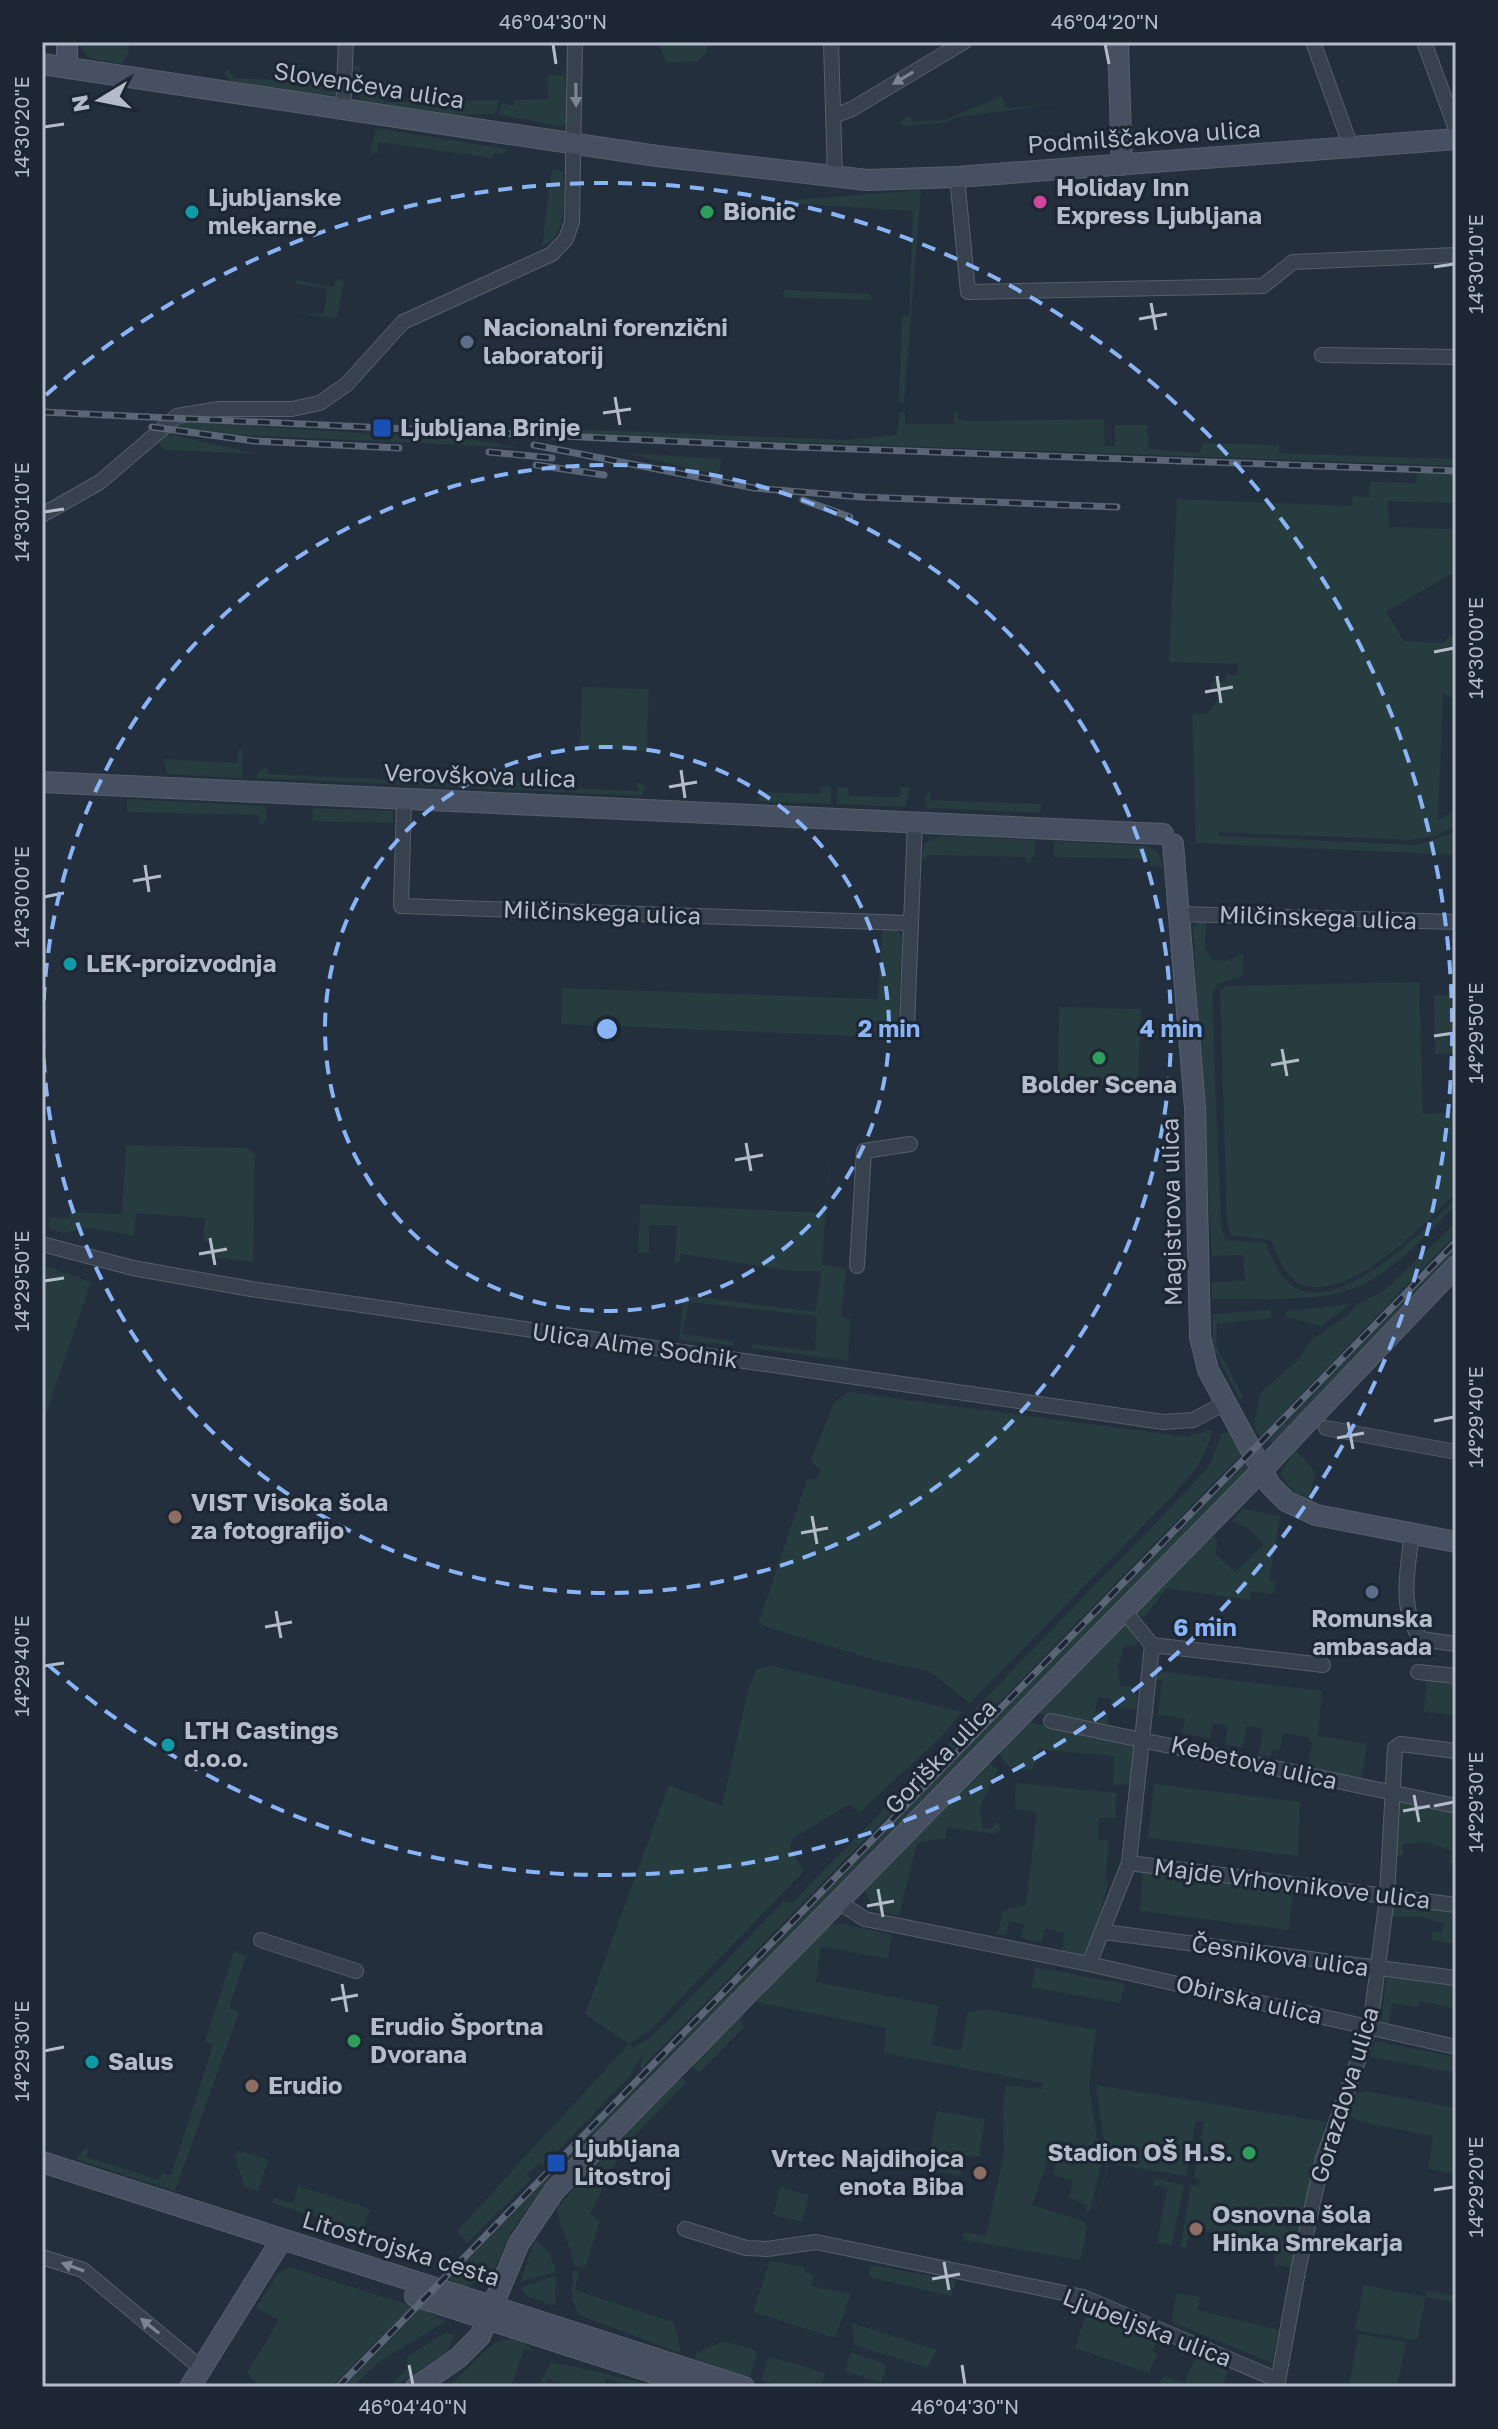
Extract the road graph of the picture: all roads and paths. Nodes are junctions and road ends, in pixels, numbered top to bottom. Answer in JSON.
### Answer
{"nodes":[{"id":1,"x":67,"y":42,"type":"edge"},
{"id":2,"x":346,"y":42,"type":"edge"},
{"id":3,"x":575,"y":42,"type":"edge"},
{"id":4,"x":831,"y":42,"type":"edge"},
{"id":5,"x":964,"y":42,"type":"edge"},
{"id":6,"x":1118,"y":42,"type":"edge"},
{"id":7,"x":1313,"y":42,"type":"edge"},
{"id":8,"x":1424,"y":42,"type":"edge"},
{"id":9,"x":42,"y":64,"type":"edge"},
{"id":10,"x":67,"y":67,"type":"junction"},
{"id":11,"x":343,"y":109,"type":"junction"},
{"id":12,"x":833,"y":116,"type":"junction"},
{"id":13,"x":1456,"y":129,"type":"edge"},
{"id":14,"x":1456,"y":139,"type":"edge"},
{"id":15,"x":575,"y":144,"type":"junction"},
{"id":16,"x":1351,"y":147,"type":"junction"},
{"id":17,"x":1122,"y":165,"type":"junction"},
{"id":18,"x":957,"y":177,"type":"junction"},
{"id":19,"x":835,"y":178,"type":"junction"},
{"id":20,"x":1456,"y":255,"type":"edge"},
{"id":21,"x":1322,"y":355,"type":"dead end"},
{"id":22,"x":1456,"y":357,"type":"edge"},
{"id":23,"x":42,"y":515,"type":"edge"},
{"id":24,"x":42,"y":782,"type":"edge"},
{"id":25,"x":404,"y":799,"type":"junction"},
{"id":26,"x":915,"y":821,"type":"junction"},
{"id":27,"x":1168,"y":839,"type":"joint"},
{"id":28,"x":1180,"y":914,"type":"junction"},
{"id":29,"x":1456,"y":922,"type":"edge"},
{"id":30,"x":909,"y":923,"type":"junction"},
{"id":31,"x":907,"y":1026,"type":"dead end"},
{"id":32,"x":910,"y":1144,"type":"dead end"},
{"id":33,"x":42,"y":1244,"type":"edge"},
{"id":34,"x":857,"y":1266,"type":"dead end"},
{"id":35,"x":1456,"y":1266,"type":"edge"},
{"id":36,"x":1227,"y":1402,"type":"junction"},
{"id":37,"x":1326,"y":1428,"type":"dead end"},
{"id":38,"x":1456,"y":1452,"type":"edge"},
{"id":39,"x":1262,"y":1470,"type":"junction"},
{"id":40,"x":1412,"y":1533,"type":"junction"},
{"id":41,"x":1456,"y":1542,"type":"edge"},
{"id":42,"x":1122,"y":1608,"type":"junction"},
{"id":43,"x":1456,"y":1644,"type":"edge"},
{"id":44,"x":1152,"y":1645,"type":"junction"},
{"id":45,"x":1323,"y":1665,"type":"dead end"},
{"id":46,"x":1418,"y":1672,"type":"dead end"},
{"id":47,"x":1456,"y":1676,"type":"edge"},
{"id":48,"x":1051,"y":1721,"type":"dead end"},
{"id":49,"x":1142,"y":1738,"type":"junction"},
{"id":50,"x":1456,"y":1751,"type":"edge"},
{"id":51,"x":1391,"y":1794,"type":"junction"},
{"id":52,"x":1456,"y":1806,"type":"edge"},
{"id":53,"x":1129,"y":1863,"type":"junction"},
{"id":54,"x":1387,"y":1897,"type":"junction"},
{"id":55,"x":837,"y":1901,"type":"junction"},
{"id":56,"x":1456,"y":1905,"type":"edge"},
{"id":57,"x":1104,"y":1932,"type":"junction"},
{"id":58,"x":261,"y":1940,"type":"dead end"},
{"id":59,"x":1089,"y":1964,"type":"junction"},
{"id":60,"x":1378,"y":1970,"type":"junction"},
{"id":61,"x":356,"y":1971,"type":"dead end"},
{"id":62,"x":1456,"y":1978,"type":"edge"},
{"id":63,"x":1370,"y":2027,"type":"junction"},
{"id":64,"x":1456,"y":2047,"type":"edge"},
{"id":65,"x":42,"y":2162,"type":"edge"},
{"id":66,"x":42,"y":2174,"type":"edge"},
{"id":67,"x":685,"y":2229,"type":"dead end"},
{"id":68,"x":279,"y":2245,"type":"junction"},
{"id":69,"x":42,"y":2257,"type":"edge"},
{"id":70,"x":492,"y":2313,"type":"junction"},
{"id":71,"x":201,"y":2368,"type":"junction"},
{"id":72,"x":1278,"y":2384,"type":"edge"},
{"id":73,"x":190,"y":2387,"type":"edge"},
{"id":74,"x":416,"y":2387,"type":"edge"},
{"id":75,"x":698,"y":2387,"type":"edge"},
{"id":76,"x":744,"y":2387,"type":"edge"}],
"edges":[{"from":1,"to":10,"type":"street"},
{"from":2,"to":11,"type":"street"},
{"from":3,"to":15,"type":"street","one_way":true},
{"from":4,"to":12,"type":"street"},
{"from":5,"to":12,"type":"street","one_way":true},
{"from":6,"to":17,"type":"street"},
{"from":7,"to":16,"type":"street"},
{"from":8,"to":13,"type":"street"},
{"from":9,"to":10,"type":"street","name":"Slovenčeva ulica"},
{"from":10,"to":11,"type":"street","name":"Slovenčeva ulica"},
{"from":11,"to":15,"type":"street","name":"Slovenčeva ulica"},
{"from":12,"to":19,"type":"street"},
{"from":14,"to":16,"type":"street","name":"Podmilščakova ulica"},
{"from":15,"to":19,"type":"street","name":"Slovenčeva ulica"},
{"from":15,"to":23,"type":"street"},
{"from":16,"to":17,"type":"street","name":"Podmilščakova ulica"},
{"from":17,"to":18,"type":"street","name":"Podmilščakova ulica"},
{"from":18,"to":19,"type":"street","name":"Podmilščakova ulica"},
{"from":18,"to":20,"type":"street"},
{"from":21,"to":22,"type":"street"},
{"from":24,"to":25,"type":"street","name":"Verovškova ulica"},
{"from":25,"to":26,"type":"street","name":"Verovškova ulica"},
{"from":25,"to":30,"type":"street","name":"Milčinskega ulica"},
{"from":26,"to":27,"type":"street","name":"Verovškova ulica"},
{"from":26,"to":30,"type":"street"},
{"from":27,"to":28,"type":"street","name":"Magistrova ulica"},
{"from":28,"to":29,"type":"street","name":"Milčinskega ulica"},
{"from":28,"to":36,"type":"street","name":"Magistrova ulica"},
{"from":30,"to":31,"type":"street"},
{"from":32,"to":34,"type":"street"},
{"from":33,"to":36,"type":"street","name":"Ulica Alme Sodnik"},
{"from":35,"to":39,"type":"street","name":"Goriška ulica"},
{"from":36,"to":39,"type":"street","name":"Magistrova ulica"},
{"from":37,"to":38,"type":"street"},
{"from":39,"to":40,"type":"street","name":"Magistrova ulica"},
{"from":39,"to":42,"type":"street","name":"Goriška ulica"},
{"from":40,"to":41,"type":"street","name":"Magistrova ulica"},
{"from":40,"to":43,"type":"street"},
{"from":42,"to":44,"type":"street"},
{"from":42,"to":55,"type":"street","name":"Goriška ulica"},
{"from":44,"to":45,"type":"street"},
{"from":44,"to":49,"type":"street"},
{"from":46,"to":47,"type":"street"},
{"from":48,"to":49,"type":"street","name":"Kebetova ulica"},
{"from":49,"to":51,"type":"street","name":"Kebetova ulica"},
{"from":49,"to":53,"type":"street"},
{"from":50,"to":51,"type":"street","name":"Gorazdova ulica"},
{"from":51,"to":52,"type":"street","name":"Kebetova ulica"},
{"from":51,"to":54,"type":"street","name":"Gorazdova ulica"},
{"from":53,"to":54,"type":"street","name":"Majde Vrhovnikove ulica"},
{"from":53,"to":57,"type":"street"},
{"from":54,"to":56,"type":"street","name":"Majde Vrhovnikove ulica"},
{"from":54,"to":60,"type":"street","name":"Gorazdova ulica"},
{"from":55,"to":59,"type":"street","name":"Obirska ulica"},
{"from":55,"to":70,"type":"street","name":"Goriška ulica"},
{"from":57,"to":59,"type":"street"},
{"from":57,"to":60,"type":"street","name":"Česnikova ulica"},
{"from":58,"to":61,"type":"street"},
{"from":59,"to":63,"type":"street","name":"Obirska ulica"},
{"from":60,"to":62,"type":"street","name":"Česnikova ulica"},
{"from":60,"to":63,"type":"street","name":"Gorazdova ulica"},
{"from":63,"to":64,"type":"street","name":"Obirska ulica"},
{"from":63,"to":72,"type":"street","name":"Gorazdova ulica"},
{"from":65,"to":68,"type":"street","name":"Litostrojska cesta"},
{"from":66,"to":68,"type":"street","name":"Litostrojska cesta"},
{"from":67,"to":72,"type":"street","name":"Ljubeljska ulica"},
{"from":68,"to":70,"type":"street","name":"Litostrojska cesta"},
{"from":68,"to":71,"type":"street"},
{"from":71,"to":69,"type":"street","one_way":true},
{"from":70,"to":74,"type":"street","name":"Goriška ulica"},
{"from":70,"to":75,"type":"street","name":"Litostrojska cesta"},
{"from":70,"to":76,"type":"street","name":"Litostrojska cesta"},
{"from":71,"to":73,"type":"street"}]}
